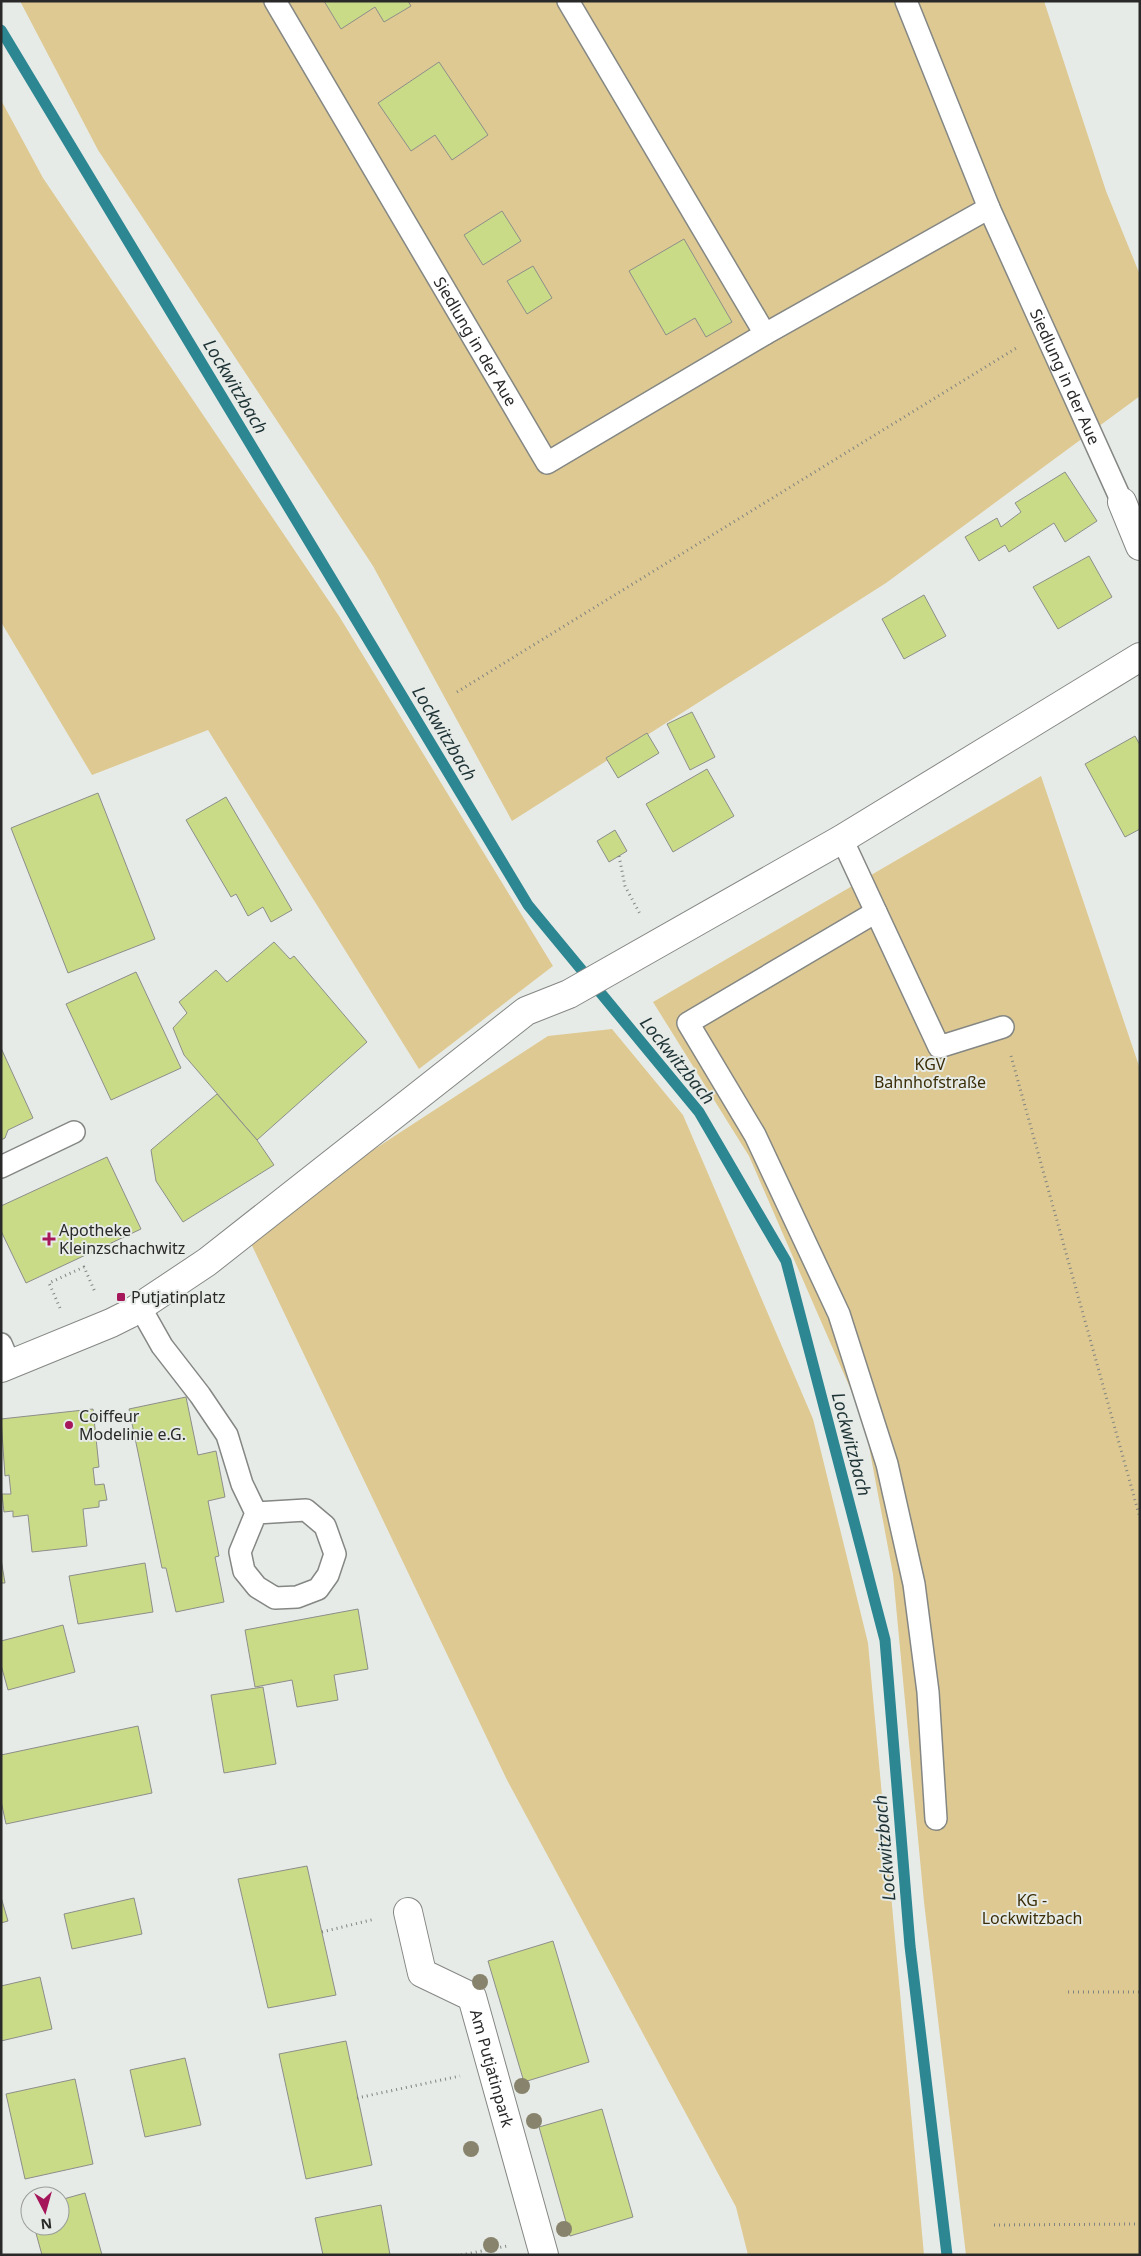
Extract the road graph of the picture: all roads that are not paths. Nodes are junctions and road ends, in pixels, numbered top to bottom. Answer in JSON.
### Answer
{"nodes":[{"id":1,"x":275,"y":1,"type":"edge"},
{"id":2,"x":568,"y":1,"type":"edge"},
{"id":3,"x":906,"y":1,"type":"edge"},
{"id":4,"x":989,"y":208,"type":"junction"},
{"id":5,"x":765,"y":334,"type":"junction"},
{"id":6,"x":1122,"y":502,"type":"joint"},
{"id":7,"x":1140,"y":546,"type":"edge"},
{"id":8,"x":1140,"y":656,"type":"edge"},
{"id":9,"x":842,"y":839,"type":"junction"},
{"id":10,"x":876,"y":912,"type":"junction"},
{"id":11,"x":1003,"y":1027,"type":"road end"},
{"id":12,"x":74,"y":1132,"type":"dead end"},
{"id":13,"x":1,"y":1167,"type":"edge"},
{"id":14,"x":140,"y":1307,"type":"junction"},
{"id":15,"x":4,"y":1359,"type":"edge"},
{"id":16,"x":256,"y":1513,"type":"junction"},
{"id":17,"x":936,"y":1819,"type":"dead end"},
{"id":18,"x":408,"y":1912,"type":"dead end"},
{"id":19,"x":544,"y":2255,"type":"edge"}],
"edges":[{"from":1,"to":5,"type":"lane","name":"Siedlung in der Aue"},
{"from":2,"to":5,"type":"lane"},
{"from":3,"to":4,"type":"lane","name":"Siedlung in der Aue"},
{"from":4,"to":5,"type":"lane","name":"Siedlung in der Aue"},
{"from":4,"to":6,"type":"lane","name":"Siedlung in der Aue"},
{"from":6,"to":7,"type":"street","name":"Siedlung in der Aue"},
{"from":8,"to":9,"type":"street"},
{"from":9,"to":10,"type":"lane"},
{"from":9,"to":14,"type":"street"},
{"from":10,"to":11,"type":"lane"},
{"from":10,"to":17,"type":"lane"},
{"from":12,"to":13,"type":"lane"},
{"from":14,"to":15,"type":"street"},
{"from":14,"to":16,"type":"lane"},
{"from":16,"to":16,"type":"lane"},
{"from":18,"to":19,"type":"street","name":"Am Putjatinpark"}]}
